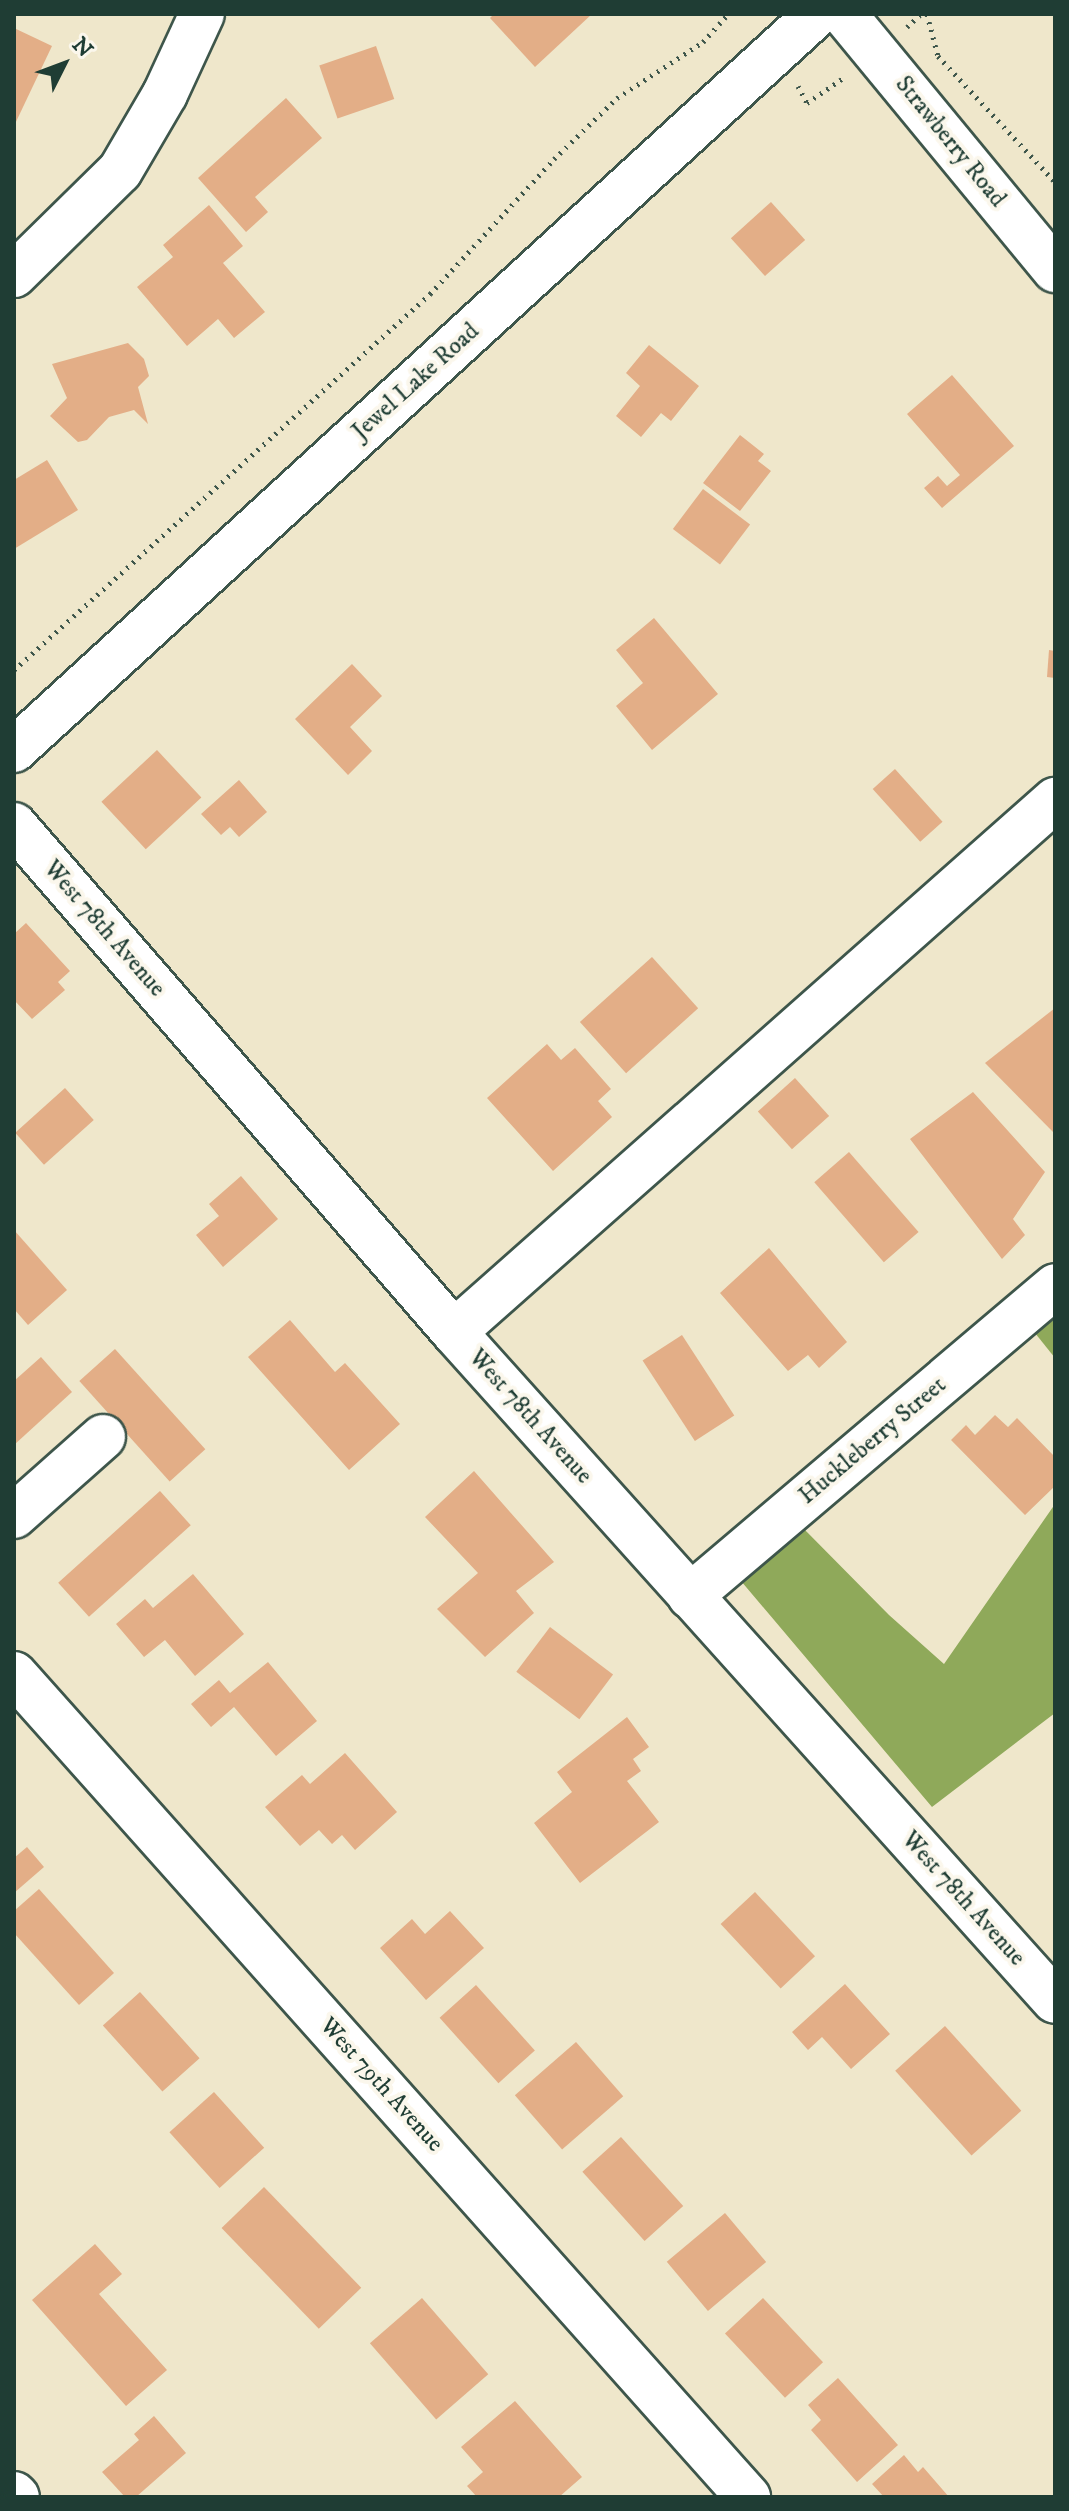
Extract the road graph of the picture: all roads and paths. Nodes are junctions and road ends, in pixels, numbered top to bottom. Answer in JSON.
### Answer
{"nodes":[{"id":1,"x":202,"y":14,"type":"edge"},
{"id":2,"x":728,"y":14,"type":"edge"},
{"id":3,"x":817,"y":14,"type":"edge"},
{"id":4,"x":844,"y":14,"type":"edge"},
{"id":5,"x":927,"y":14,"type":"edge"},
{"id":6,"x":1055,"y":182,"type":"edge"},
{"id":7,"x":1055,"y":270,"type":"edge"},
{"id":8,"x":14,"y":275,"type":"edge"},
{"id":9,"x":14,"y":670,"type":"edge"},
{"id":10,"x":14,"y":750,"type":"edge"},
{"id":11,"x":1055,"y":800,"type":"edge"},
{"id":12,"x":14,"y":825,"type":"edge"},
{"id":13,"x":1055,"y":1286,"type":"edge"},
{"id":14,"x":454,"y":1332,"type":"junction"},
{"id":15,"x":103,"y":1437,"type":"dead end"},
{"id":16,"x":14,"y":1516,"type":"edge"},
{"id":17,"x":690,"y":1596,"type":"junction"},
{"id":18,"x":14,"y":1674,"type":"edge"},
{"id":19,"x":1055,"y":2001,"type":"edge"},
{"id":20,"x":748,"y":2497,"type":"edge"}],
"edges":[{"from":1,"to":8,"type":"street"},
{"from":2,"to":9,"type":"path"},
{"from":3,"to":10,"type":"street","name":"Jewel Lake Road"},
{"from":4,"to":7,"type":"street","name":"Strawberry Road"},
{"from":5,"to":6,"type":"path"},
{"from":11,"to":14,"type":"street"},
{"from":12,"to":14,"type":"street","name":"West 78th Avenue"},
{"from":13,"to":17,"type":"street","name":"Huckleberry Street"},
{"from":14,"to":17,"type":"street","name":"West 78th Avenue"},
{"from":15,"to":16,"type":"street"},
{"from":17,"to":19,"type":"street","name":"West 78th Avenue"},
{"from":18,"to":20,"type":"street","name":"West 79th Avenue"}]}
